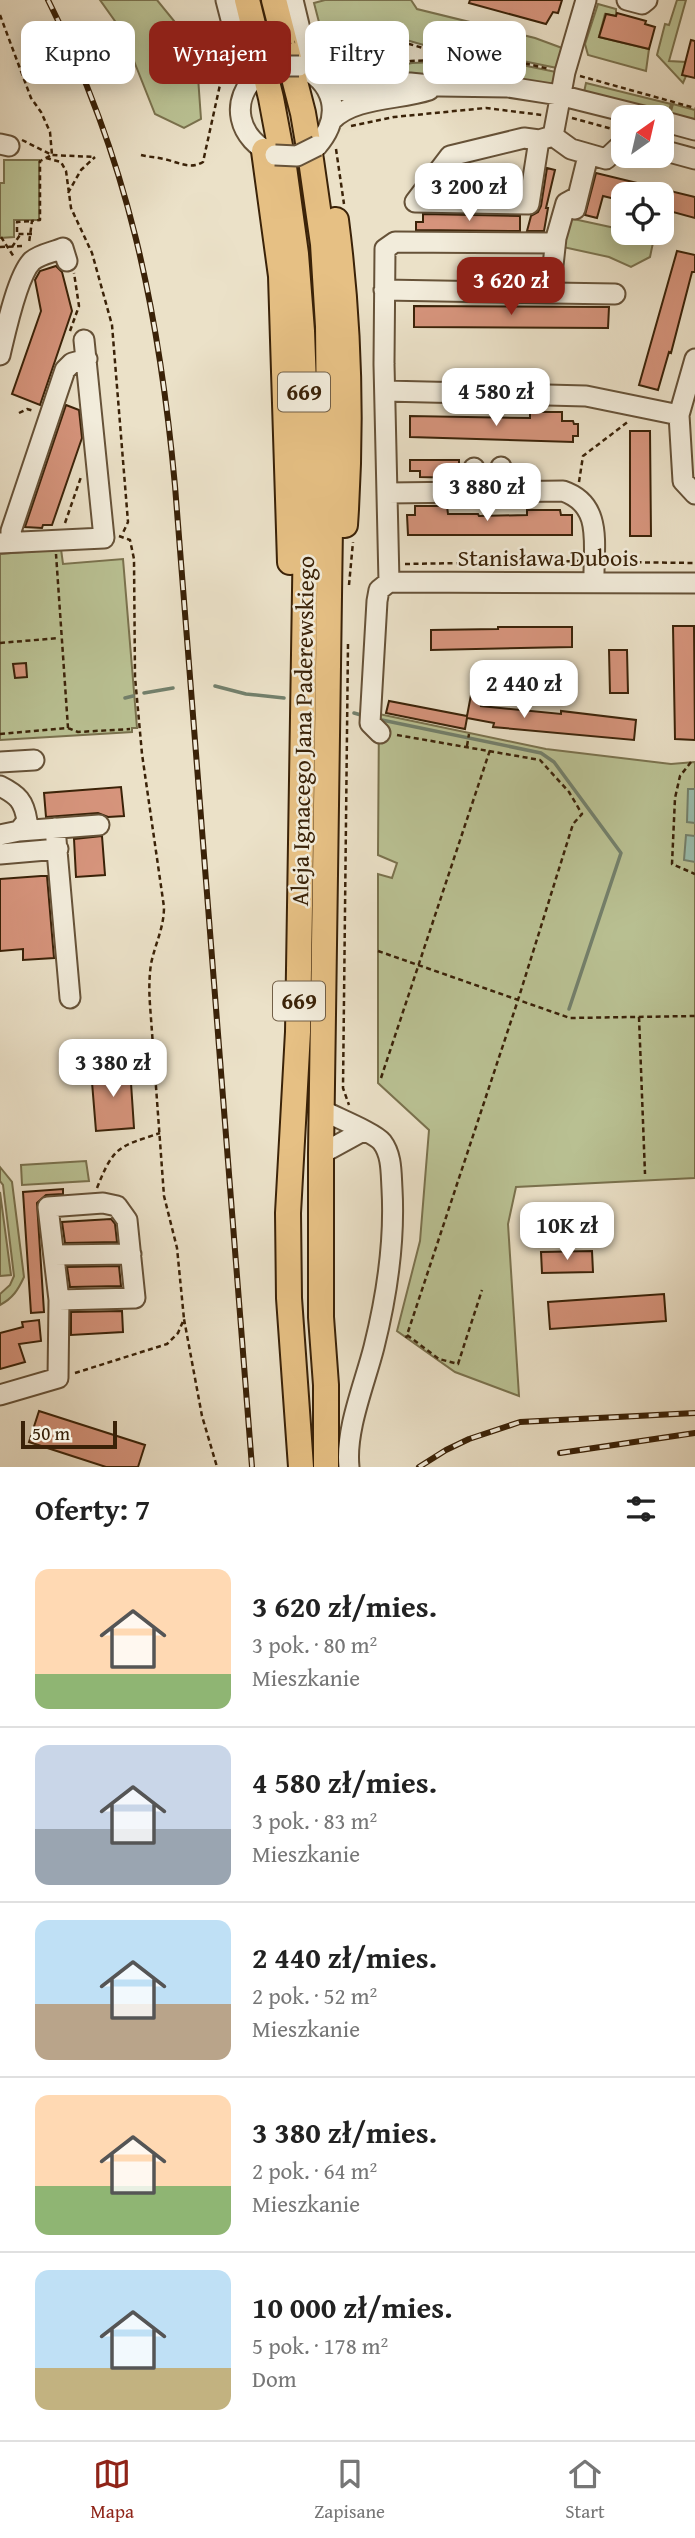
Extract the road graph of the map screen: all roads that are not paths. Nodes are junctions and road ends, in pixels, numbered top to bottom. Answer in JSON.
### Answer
{"nodes":[{"id":1,"x":226,"y":0,"type":"edge"},
{"id":2,"x":247,"y":0,"type":"edge"},
{"id":3,"x":586,"y":0,"type":"edge"},
{"id":4,"x":627,"y":0,"type":"edge"},
{"id":5,"x":647,"y":0,"type":"edge"},
{"id":6,"x":290,"y":1,"type":"edge"},
{"id":7,"x":233,"y":21,"type":"edge"},
{"id":8,"x":305,"y":54,"type":"edge"},
{"id":9,"x":409,"y":83,"type":"edge"},
{"id":10,"x":251,"y":84,"type":"edge"},
{"id":11,"x":321,"y":84,"type":"edge"},
{"id":12,"x":326,"y":84,"type":"edge"},
{"id":13,"x":402,"y":84,"type":"edge"},
{"id":14,"x":440,"y":86,"type":"junction"},
{"id":15,"x":559,"y":94,"type":"junction"},
{"id":16,"x":611,"y":108,"type":"edge"},
{"id":17,"x":674,"y":124,"type":"edge"},
{"id":18,"x":695,"y":130,"type":"edge"},
{"id":19,"x":549,"y":131,"type":"junction"},
{"id":20,"x":333,"y":134,"type":"junction"},
{"id":21,"x":269,"y":153,"type":"junction"},
{"id":22,"x":674,"y":153,"type":"edge"},
{"id":23,"x":611,"y":154,"type":"edge"},
{"id":24,"x":589,"y":156,"type":"junction"},
{"id":25,"x":695,"y":159,"type":"edge"},
{"id":26,"x":577,"y":197,"type":"junction"},
{"id":27,"x":573,"y":218,"type":"dead end"},
{"id":28,"x":555,"y":243,"type":"junction"},
{"id":29,"x":67,"y":261,"type":"road end"},
{"id":30,"x":384,"y":290,"type":"junction"},
{"id":31,"x":550,"y":293,"type":"junction"},
{"id":32,"x":615,"y":294,"type":"dead end"},
{"id":33,"x":0,"y":355,"type":"edge"},
{"id":34,"x":695,"y":359,"type":"edge"},
{"id":35,"x":386,"y":391,"type":"junction"},
{"id":36,"x":679,"y":415,"type":"junction"},
{"id":37,"x":501,"y":467,"type":"dead end"},
{"id":38,"x":474,"y":468,"type":"dead end"},
{"id":39,"x":474,"y":491,"type":"junction"},
{"id":40,"x":501,"y":491,"type":"junction"},
{"id":41,"x":387,"y":493,"type":"junction"},
{"id":42,"x":695,"y":494,"type":"edge"},
{"id":43,"x":5,"y":543,"type":"edge"},
{"id":44,"x":392,"y":576,"type":"junction"},
{"id":45,"x":594,"y":582,"type":"junction"},
{"id":46,"x":695,"y":583,"type":"edge"},
{"id":47,"x":380,"y":733,"type":"road end"},
{"id":48,"x":326,"y":759,"type":"junction"},
{"id":49,"x":34,"y":760,"type":"dead end"},
{"id":50,"x":0,"y":762,"type":"edge"},
{"id":51,"x":0,"y":786,"type":"edge"},
{"id":52,"x":303,"y":789,"type":"junction"},
{"id":53,"x":99,"y":825,"type":"dead end"},
{"id":54,"x":55,"y":828,"type":"junction"},
{"id":55,"x":10,"y":833,"type":"edge"},
{"id":56,"x":58,"y":849,"type":"junction"},
{"id":57,"x":0,"y":854,"type":"edge"},
{"id":58,"x":70,"y":998,"type":"dead end"},
{"id":59,"x":322,"y":1110,"type":"junction"},
{"id":60,"x":359,"y":1122,"type":"junction"},
{"id":61,"x":321,"y":1154,"type":"junction"},
{"id":62,"x":131,"y":1254,"type":"junction"},
{"id":63,"x":54,"y":1255,"type":"junction"},
{"id":64,"x":60,"y":1300,"type":"junction"},
{"id":65,"x":0,"y":1395,"type":"edge"},
{"id":66,"x":301,"y":1467,"type":"edge"},
{"id":67,"x":326,"y":1467,"type":"edge"},
{"id":68,"x":349,"y":1467,"type":"edge"}],
"edges":[{"from":1,"to":7,"type":"street"},
{"from":2,"to":52,"type":"main road","name":"Aleja Ignacego Jana Paderewskiego","number":"669"},
{"from":3,"to":15,"type":"street"},
{"from":4,"to":5,"type":"street"},
{"from":6,"to":8,"type":"street"},
{"from":6,"to":48,"type":"main road","name":"Aleja Ignacego Jana Paderewskiego","number":"669"},
{"from":9,"to":14,"type":"street"},
{"from":10,"to":21,"type":"street"},
{"from":11,"to":20,"type":"street"},
{"from":12,"to":13,"type":"street"},
{"from":14,"to":15,"type":"street"},
{"from":14,"to":20,"type":"street"},
{"from":15,"to":16,"type":"street"},
{"from":15,"to":19,"type":"street"},
{"from":17,"to":18,"type":"street"},
{"from":19,"to":19,"type":"street"},
{"from":19,"to":24,"type":"street"},
{"from":20,"to":21,"type":"street","bridge":true},
{"from":20,"to":48,"type":"main road"},
{"from":21,"to":52,"type":"main road"},
{"from":22,"to":25,"type":"street"},
{"from":23,"to":24,"type":"street"},
{"from":24,"to":26,"type":"street"},
{"from":26,"to":27,"type":"street"},
{"from":26,"to":28,"type":"street"},
{"from":28,"to":30,"type":"street"},
{"from":28,"to":31,"type":"street"},
{"from":29,"to":33,"type":"street"},
{"from":30,"to":31,"type":"street"},
{"from":30,"to":35,"type":"street"},
{"from":31,"to":32,"type":"street"},
{"from":34,"to":36,"type":"street"},
{"from":35,"to":36,"type":"street"},
{"from":35,"to":41,"type":"street"},
{"from":36,"to":42,"type":"street"},
{"from":37,"to":40,"type":"street"},
{"from":38,"to":39,"type":"street"},
{"from":39,"to":40,"type":"street"},
{"from":39,"to":41,"type":"street"},
{"from":40,"to":45,"type":"street"},
{"from":41,"to":44,"type":"street"},
{"from":43,"to":43,"type":"street"},
{"from":44,"to":45,"type":"street","name":"Stanisława Dubois"},
{"from":44,"to":47,"type":"street"},
{"from":45,"to":46,"type":"street","name":"Stanisława Dubois"},
{"from":48,"to":59,"type":"main road","name":"Aleja Ignacego Jana Paderewskiego","number":"669"},
{"from":49,"to":50,"type":"street"},
{"from":51,"to":55,"type":"street"},
{"from":52,"to":66,"type":"main road","name":"Aleja Ignacego Jana Paderewskiego","number":"669"},
{"from":53,"to":54,"type":"street"},
{"from":54,"to":55,"type":"street"},
{"from":54,"to":56,"type":"street"},
{"from":56,"to":57,"type":"street"},
{"from":56,"to":58,"type":"street"},
{"from":59,"to":60,"type":"street"},
{"from":59,"to":61,"type":"main road","name":"Aleja Ignacego Jana Paderewskiego","number":"669"},
{"from":60,"to":61,"type":"street"},
{"from":60,"to":68,"type":"street"},
{"from":61,"to":67,"type":"main road","name":"Aleja Ignacego Jana Paderewskiego","number":"669"},
{"from":62,"to":63,"type":"street"},
{"from":62,"to":63,"type":"street"},
{"from":62,"to":64,"type":"street"},
{"from":63,"to":64,"type":"street"},
{"from":64,"to":65,"type":"street"}]}
